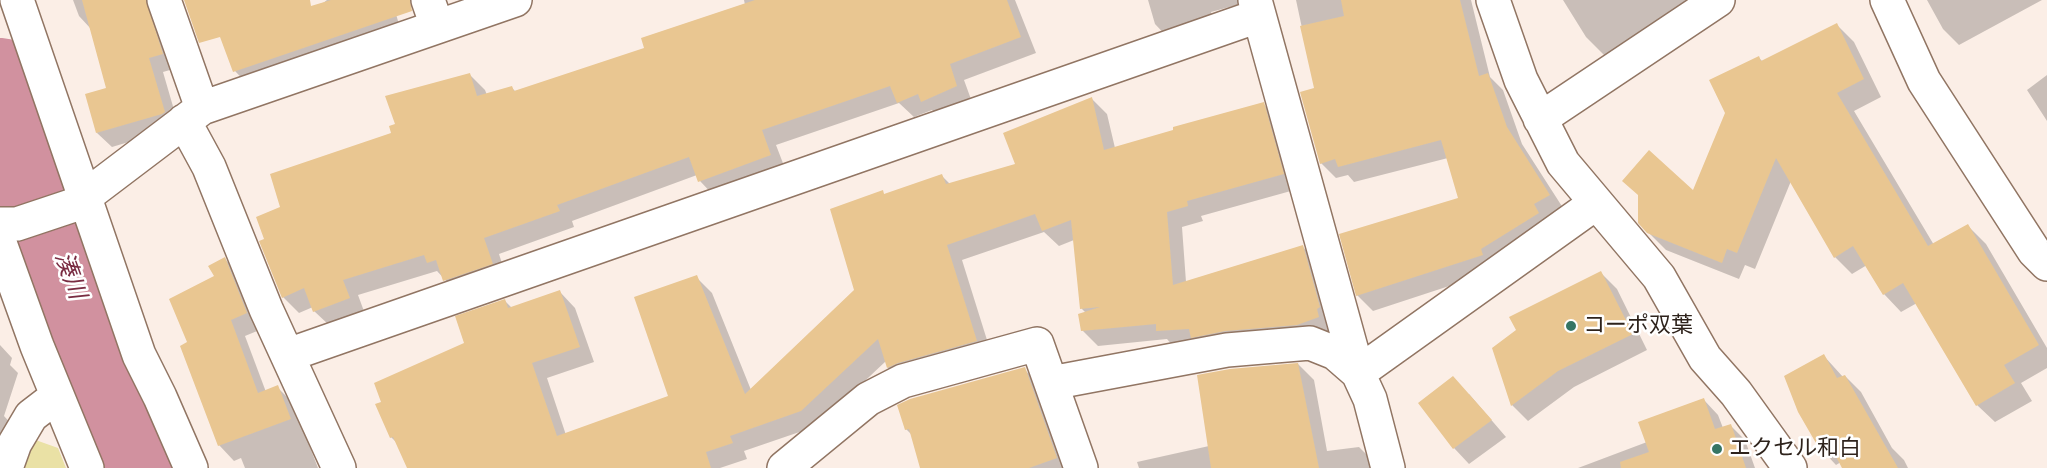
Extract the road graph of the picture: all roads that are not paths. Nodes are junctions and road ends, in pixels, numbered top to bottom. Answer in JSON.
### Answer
{"nodes":[{"id":1,"x":16,"y":0,"type":"edge"},
{"id":2,"x":164,"y":0,"type":"edge"},
{"id":3,"x":516,"y":0,"type":"edge"},
{"id":4,"x":1493,"y":0,"type":"edge"},
{"id":5,"x":1718,"y":0,"type":"edge"},
{"id":6,"x":1887,"y":0,"type":"edge"},
{"id":7,"x":1256,"y":8,"type":"edge"},
{"id":8,"x":432,"y":13,"type":"edge"},
{"id":9,"x":193,"y":115,"type":"junction"},
{"id":10,"x":1540,"y":119,"type":"junction"},
{"id":11,"x":84,"y":197,"type":"junction"},
{"id":12,"x":1596,"y":203,"type":"junction"},
{"id":13,"x":0,"y":224,"type":"edge"},
{"id":14,"x":0,"y":243,"type":"edge"},
{"id":15,"x":2047,"y":264,"type":"edge"},
{"id":16,"x":288,"y":355,"type":"junction"},
{"id":17,"x":1358,"y":373,"type":"junction"},
{"id":18,"x":1051,"y":383,"type":"junction"},
{"id":19,"x":57,"y":396,"type":"junction"},
{"id":20,"x":6,"y":468,"type":"edge"},
{"id":21,"x":87,"y":468,"type":"edge"},
{"id":22,"x":191,"y":468,"type":"edge"},
{"id":23,"x":339,"y":468,"type":"edge"},
{"id":24,"x":784,"y":468,"type":"edge"},
{"id":25,"x":1081,"y":468,"type":"edge"},
{"id":26,"x":1388,"y":468,"type":"edge"},
{"id":27,"x":1791,"y":468,"type":"edge"}],
"edges":[{"from":1,"to":11,"type":"street"},
{"from":2,"to":9,"type":"street"},
{"from":3,"to":8,"type":"street"},
{"from":4,"to":10,"type":"street"},
{"from":5,"to":10,"type":"street"},
{"from":6,"to":15,"type":"street"},
{"from":7,"to":16,"type":"street"},
{"from":7,"to":17,"type":"street"},
{"from":8,"to":9,"type":"street"},
{"from":9,"to":11,"type":"street"},
{"from":9,"to":16,"type":"street"},
{"from":10,"to":12,"type":"street"},
{"from":11,"to":13,"type":"street"},
{"from":11,"to":22,"type":"street"},
{"from":12,"to":17,"type":"street"},
{"from":12,"to":27,"type":"street"},
{"from":14,"to":19,"type":"street"},
{"from":16,"to":23,"type":"street"},
{"from":17,"to":18,"type":"street"},
{"from":17,"to":26,"type":"street"},
{"from":18,"to":24,"type":"street"},
{"from":18,"to":25,"type":"street"},
{"from":19,"to":20,"type":"street"},
{"from":19,"to":21,"type":"street"}]}
